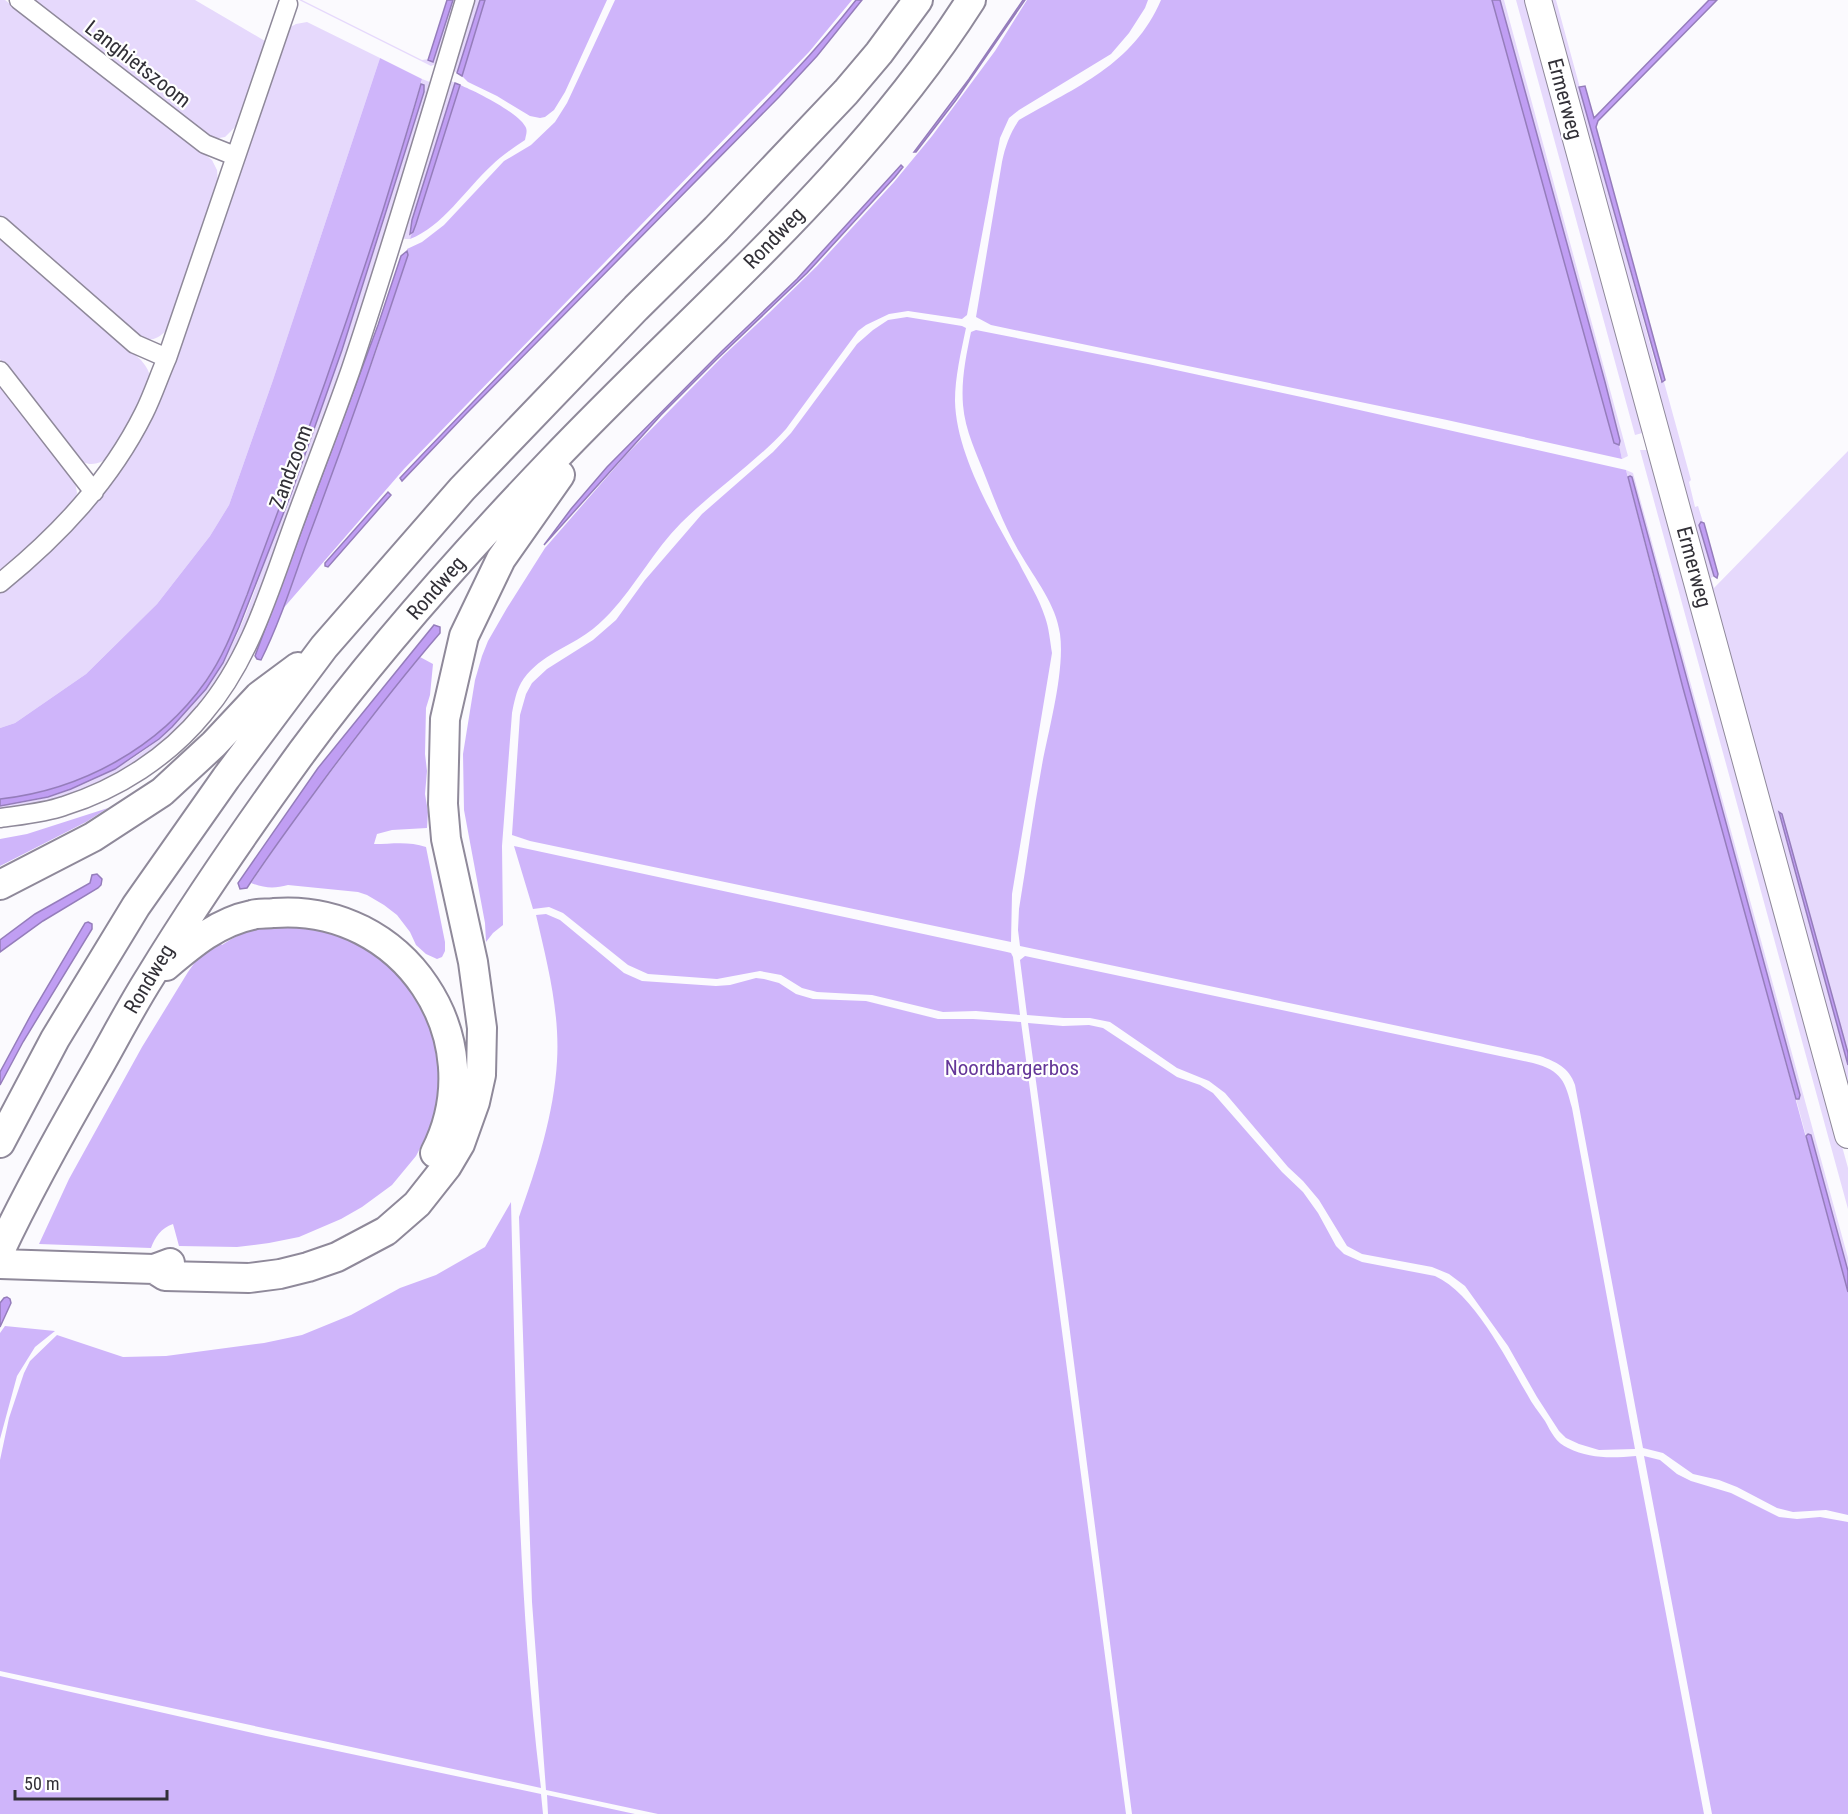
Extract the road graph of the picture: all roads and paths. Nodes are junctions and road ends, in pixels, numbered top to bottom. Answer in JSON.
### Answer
{"nodes":[{"id":1,"x":18,"y":0,"type":"edge"},
{"id":2,"x":465,"y":0,"type":"edge"},
{"id":3,"x":918,"y":0,"type":"edge"},
{"id":4,"x":971,"y":0,"type":"edge"},
{"id":5,"x":1538,"y":0,"type":"edge"},
{"id":6,"x":288,"y":4,"type":"dead end"},
{"id":7,"x":235,"y":156,"type":"junction"},
{"id":8,"x":0,"y":226,"type":"edge"},
{"id":9,"x":167,"y":358,"type":"junction"},
{"id":10,"x":0,"y":371,"type":"edge"},
{"id":11,"x":631,"y":379,"type":"junction"},
{"id":12,"x":94,"y":492,"type":"junction"},
{"id":13,"x":0,"y":583,"type":"edge"},
{"id":14,"x":324,"y":647,"type":"junction"},
{"id":15,"x":0,"y":818,"type":"edge"},
{"id":16,"x":0,"y":885,"type":"edge"},
{"id":17,"x":146,"y":982,"type":"junction"},
{"id":18,"x":1848,"y":1135,"type":"edge"},
{"id":19,"x":0,"y":1143,"type":"edge"},
{"id":20,"x":0,"y":1251,"type":"edge"},
{"id":21,"x":0,"y":1264,"type":"edge"},
{"id":22,"x":164,"y":1269,"type":"junction"}],
"edges":[{"from":1,"to":7,"type":"street","name":"Langhietszoom"},
{"from":2,"to":15,"type":"street","name":"Zandzoom"},
{"from":3,"to":14,"type":"main road"},
{"from":4,"to":11,"type":"main road","name":"Rondweg"},
{"from":5,"to":18,"type":"street","name":"Ermerweg"},
{"from":6,"to":7,"type":"street"},
{"from":7,"to":9,"type":"street"},
{"from":8,"to":9,"type":"street"},
{"from":9,"to":12,"type":"street"},
{"from":10,"to":12,"type":"street"},
{"from":11,"to":17,"type":"main road","name":"Rondweg"},
{"from":11,"to":22,"type":"main road"},
{"from":12,"to":13,"type":"street"},
{"from":14,"to":16,"type":"main road"},
{"from":14,"to":19,"type":"main road"},
{"from":17,"to":20,"type":"main road","name":"Rondweg"},
{"from":17,"to":22,"type":"main road"},
{"from":21,"to":22,"type":"main road"}]}
